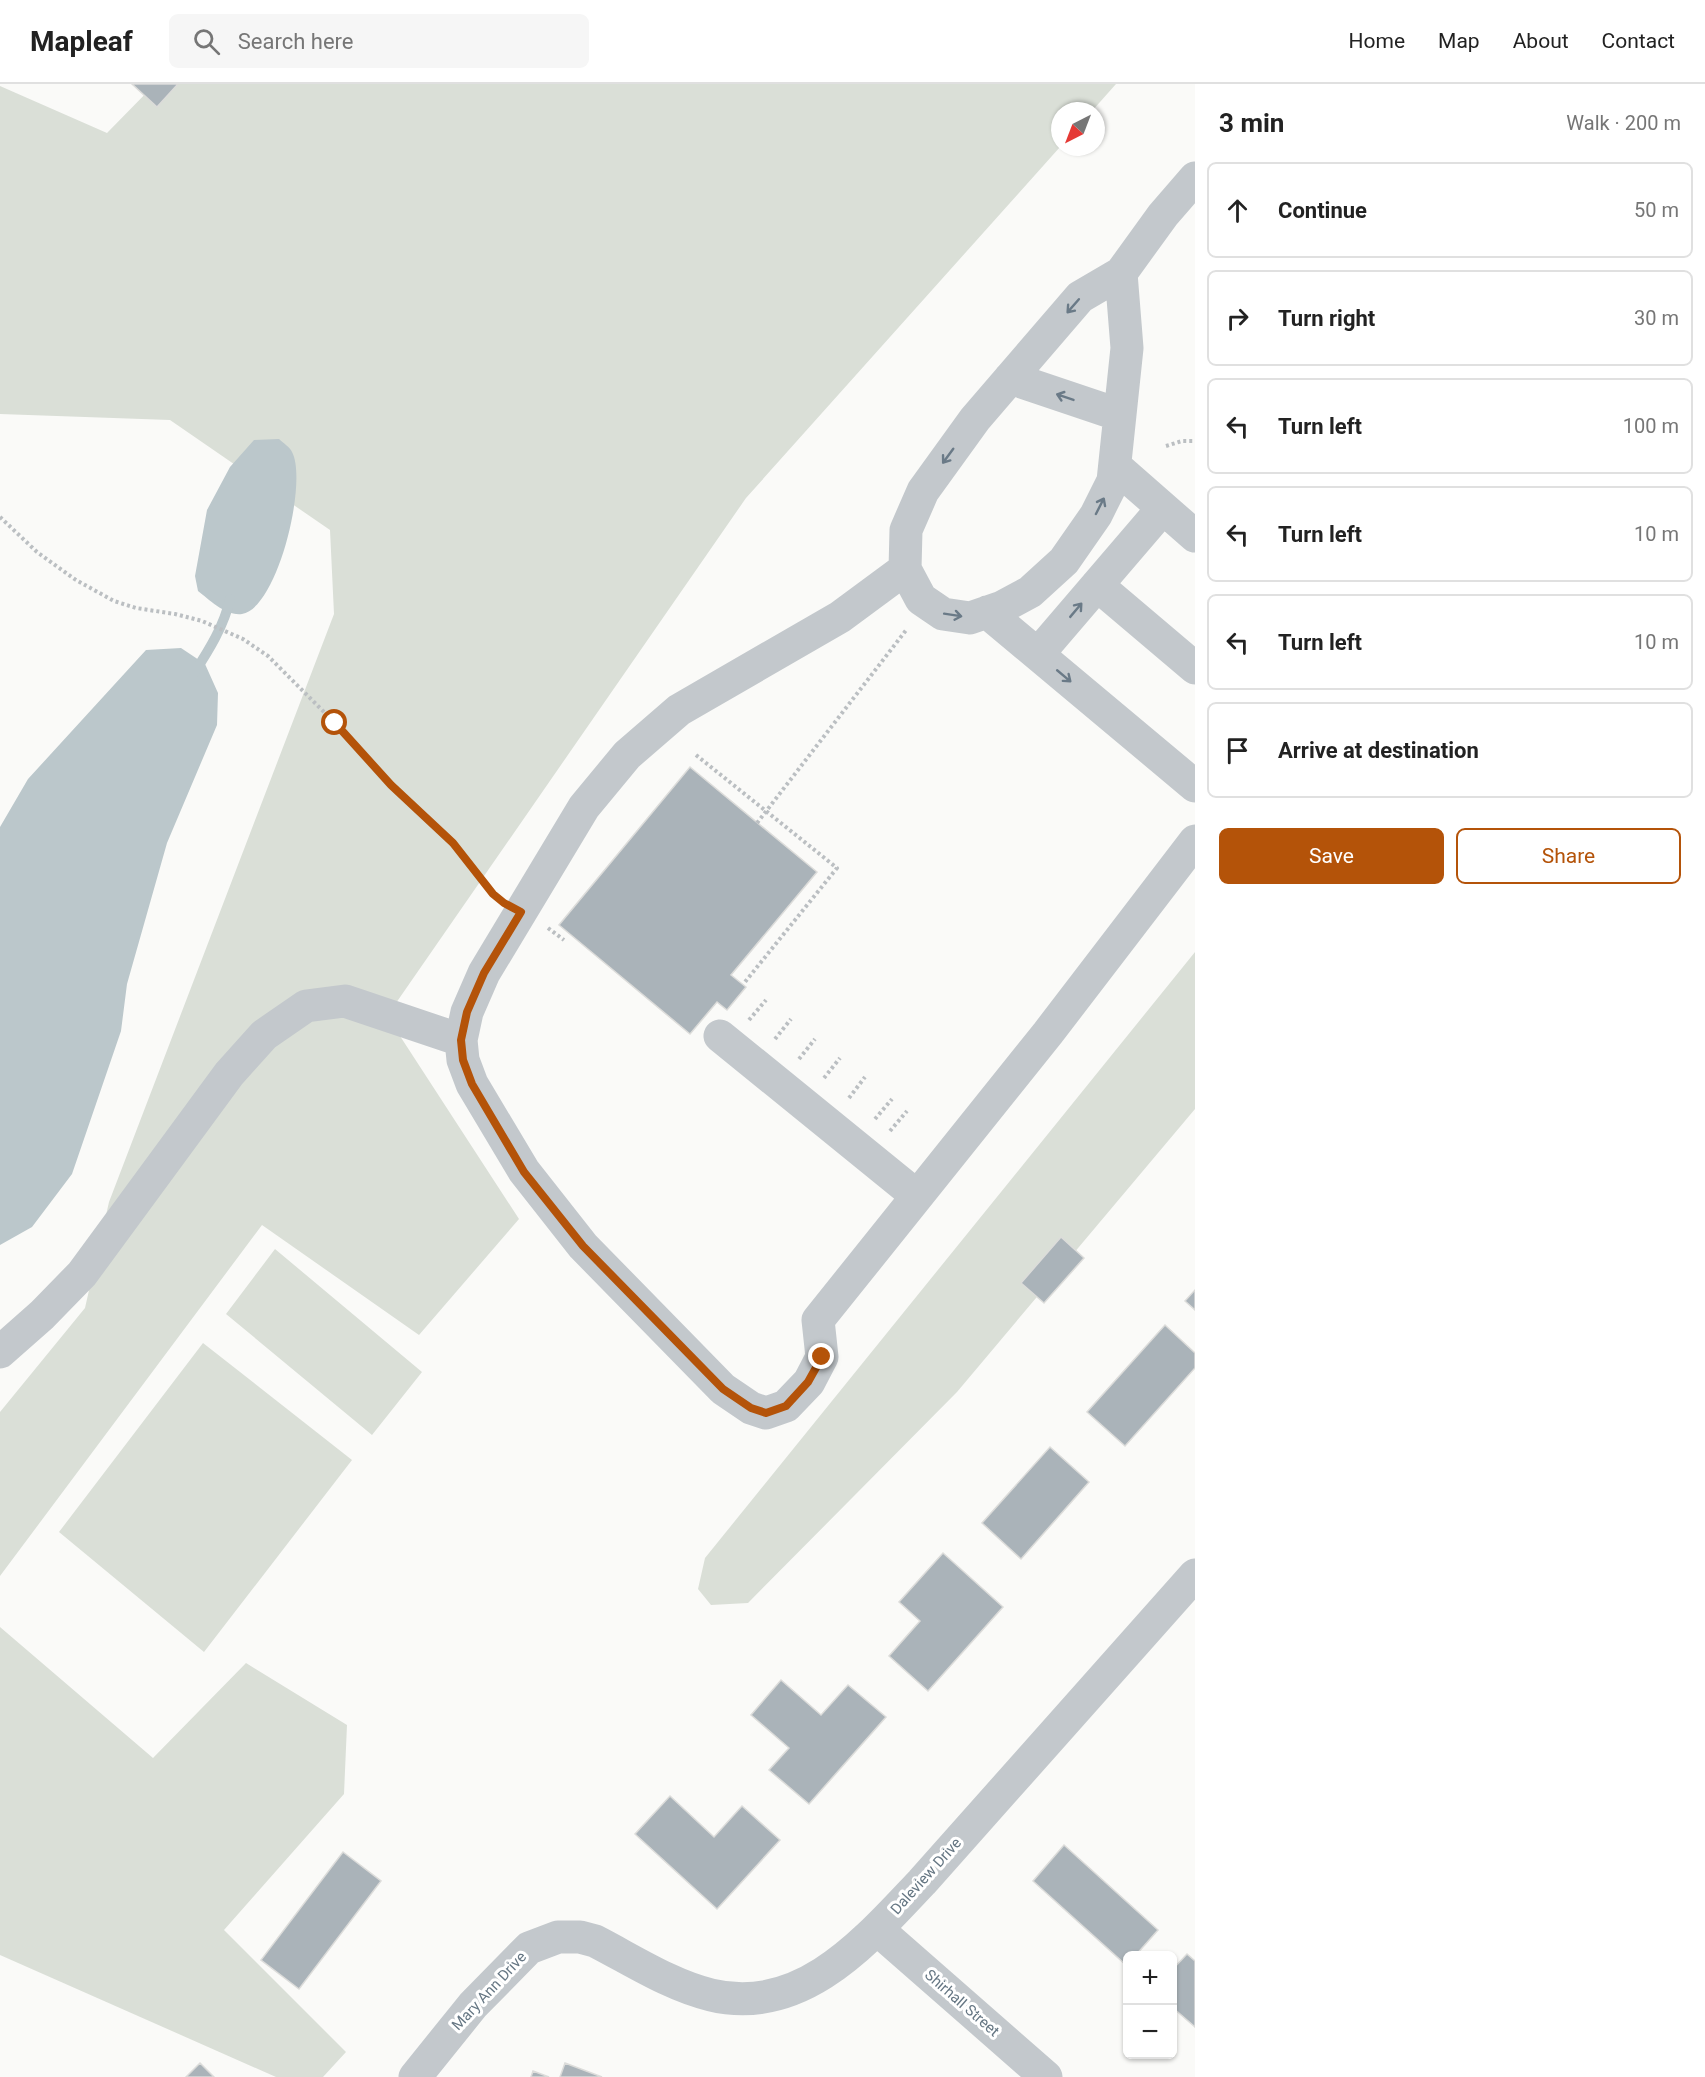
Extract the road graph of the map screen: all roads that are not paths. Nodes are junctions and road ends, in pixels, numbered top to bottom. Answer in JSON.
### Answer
{"nodes":[{"id":1,"x":1195,"y":178,"type":"edge"},
{"id":2,"x":1121,"y":273,"type":"junction"},
{"id":3,"x":1010,"y":378,"type":"junction"},
{"id":4,"x":1120,"y":415,"type":"junction"},
{"id":5,"x":1114,"y":466,"type":"junction"},
{"id":6,"x":1163,"y":508,"type":"junction"},
{"id":7,"x":1195,"y":536,"type":"edge"},
{"id":8,"x":905,"y":569,"type":"junction"},
{"id":9,"x":1097,"y":585,"type":"junction"},
{"id":10,"x":987,"y":612,"type":"junction"},
{"id":11,"x":1038,"y":654,"type":"junction"},
{"id":12,"x":1195,"y":668,"type":"edge"},
{"id":13,"x":1195,"y":786,"type":"edge"},
{"id":14,"x":1195,"y":841,"type":"edge"},
{"id":15,"x":720,"y":1036,"type":"dead end"},
{"id":16,"x":461,"y":1040,"type":"junction"},
{"id":17,"x":917,"y":1196,"type":"junction"},
{"id":18,"x":0,"y":1352,"type":"edge"},
{"id":19,"x":1195,"y":1575,"type":"edge"},
{"id":20,"x":877,"y":1929,"type":"junction"},
{"id":21,"x":580,"y":1937,"type":"joint"},
{"id":22,"x":415,"y":2077,"type":"edge"},
{"id":23,"x":1046,"y":2077,"type":"edge"}],
"edges":[{"from":1,"to":2,"type":"street"},
{"from":2,"to":3,"type":"street","one_way":true},
{"from":2,"to":4,"type":"street"},
{"from":4,"to":3,"type":"street","one_way":true},
{"from":3,"to":8,"type":"street","one_way":true},
{"from":4,"to":5,"type":"street"},
{"from":5,"to":6,"type":"street"},
{"from":10,"to":5,"type":"street","one_way":true},
{"from":6,"to":7,"type":"street"},
{"from":6,"to":9,"type":"street"},
{"from":8,"to":10,"type":"street","one_way":true},
{"from":8,"to":16,"type":"street"},
{"from":11,"to":9,"type":"street","one_way":true},
{"from":9,"to":12,"type":"street"},
{"from":10,"to":11,"type":"street"},
{"from":11,"to":13,"type":"street","one_way":true},
{"from":14,"to":17,"type":"street"},
{"from":15,"to":17,"type":"street"},
{"from":16,"to":17,"type":"street"},
{"from":16,"to":18,"type":"street"},
{"from":19,"to":20,"type":"street","name":"Daleview Drive"},
{"from":20,"to":21,"type":"street","name":"Daleview Drive"},
{"from":20,"to":23,"type":"street","name":"Shirhall Street"},
{"from":21,"to":22,"type":"street","name":"Mary Ann Drive"}]}
